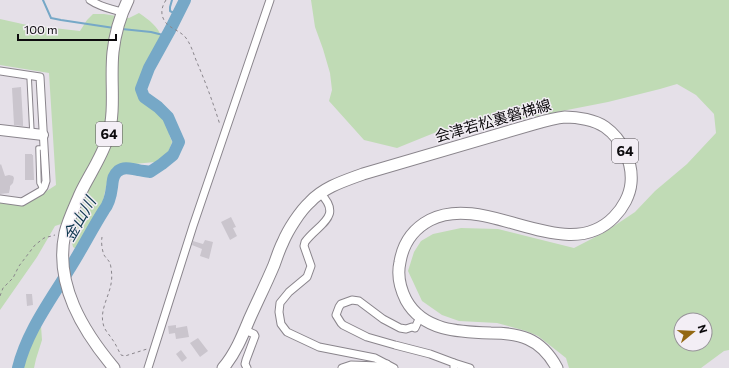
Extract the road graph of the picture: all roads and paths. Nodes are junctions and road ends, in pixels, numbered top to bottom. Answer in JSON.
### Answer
{"nodes":[{"id":1,"x":90,"y":0,"type":"edge"},
{"id":2,"x":128,"y":0,"type":"edge"},
{"id":3,"x":166,"y":0,"type":"edge"},
{"id":4,"x":270,"y":0,"type":"edge"},
{"id":5,"x":122,"y":12,"type":"junction"},
{"id":6,"x":0,"y":71,"type":"edge"},
{"id":7,"x":29,"y":75,"type":"junction"},
{"id":8,"x":0,"y":130,"type":"edge"},
{"id":9,"x":32,"y":134,"type":"junction"},
{"id":10,"x":43,"y":135,"type":"junction"},
{"id":11,"x":224,"y":136,"type":"junction"},
{"id":12,"x":320,"y":193,"type":"junction"},
{"id":13,"x":0,"y":199,"type":"edge"},
{"id":14,"x":65,"y":233,"type":"junction"},
{"id":15,"x":102,"y":236,"type":"dead end"},
{"id":16,"x":0,"y":296,"type":"edge"},
{"id":17,"x":420,"y":317,"type":"junction"},
{"id":18,"x":245,"y":330,"type":"junction"},
{"id":19,"x":155,"y":347,"type":"junction"},
{"id":20,"x":390,"y":366,"type":"edge"},
{"id":21,"x":454,"y":366,"type":"edge"},
{"id":22,"x":114,"y":368,"type":"edge"},
{"id":23,"x":148,"y":368,"type":"edge"},
{"id":24,"x":222,"y":368,"type":"edge"},
{"id":25,"x":247,"y":368,"type":"edge"},
{"id":26,"x":342,"y":368,"type":"edge"},
{"id":27,"x":470,"y":368,"type":"edge"},
{"id":28,"x":557,"y":368,"type":"edge"}],
"edges":[{"from":1,"to":5,"type":"street"},
{"from":2,"to":5,"type":"main road","number":"64"},
{"from":3,"to":11,"type":"path"},
{"from":4,"to":11,"type":"street"},
{"from":5,"to":14,"type":"main road","number":"64"},
{"from":6,"to":7,"type":"street"},
{"from":7,"to":9,"type":"lane"},
{"from":7,"to":10,"type":"street"},
{"from":8,"to":9,"type":"street"},
{"from":9,"to":10,"type":"street"},
{"from":10,"to":13,"type":"street"},
{"from":11,"to":19,"type":"street"},
{"from":12,"to":17,"type":"main road","name":"会津若松裏磐梯線","number":"64"},
{"from":12,"to":18,"type":"main road","name":"会津若松裏磐梯線","number":"64"},
{"from":12,"to":20,"type":"street"},
{"from":14,"to":16,"type":"path"},
{"from":14,"to":22,"type":"main road","number":"64"},
{"from":15,"to":19,"type":"path"},
{"from":17,"to":21,"type":"street"},
{"from":17,"to":28,"type":"main road","name":"会津若松裏磐梯線","number":"64"},
{"from":18,"to":24,"type":"main road","name":"会津若松裏磐梯線","number":"64"},
{"from":18,"to":25,"type":"street"},
{"from":19,"to":23,"type":"street"},
{"from":20,"to":26,"type":"street"},
{"from":21,"to":27,"type":"street"}]}
